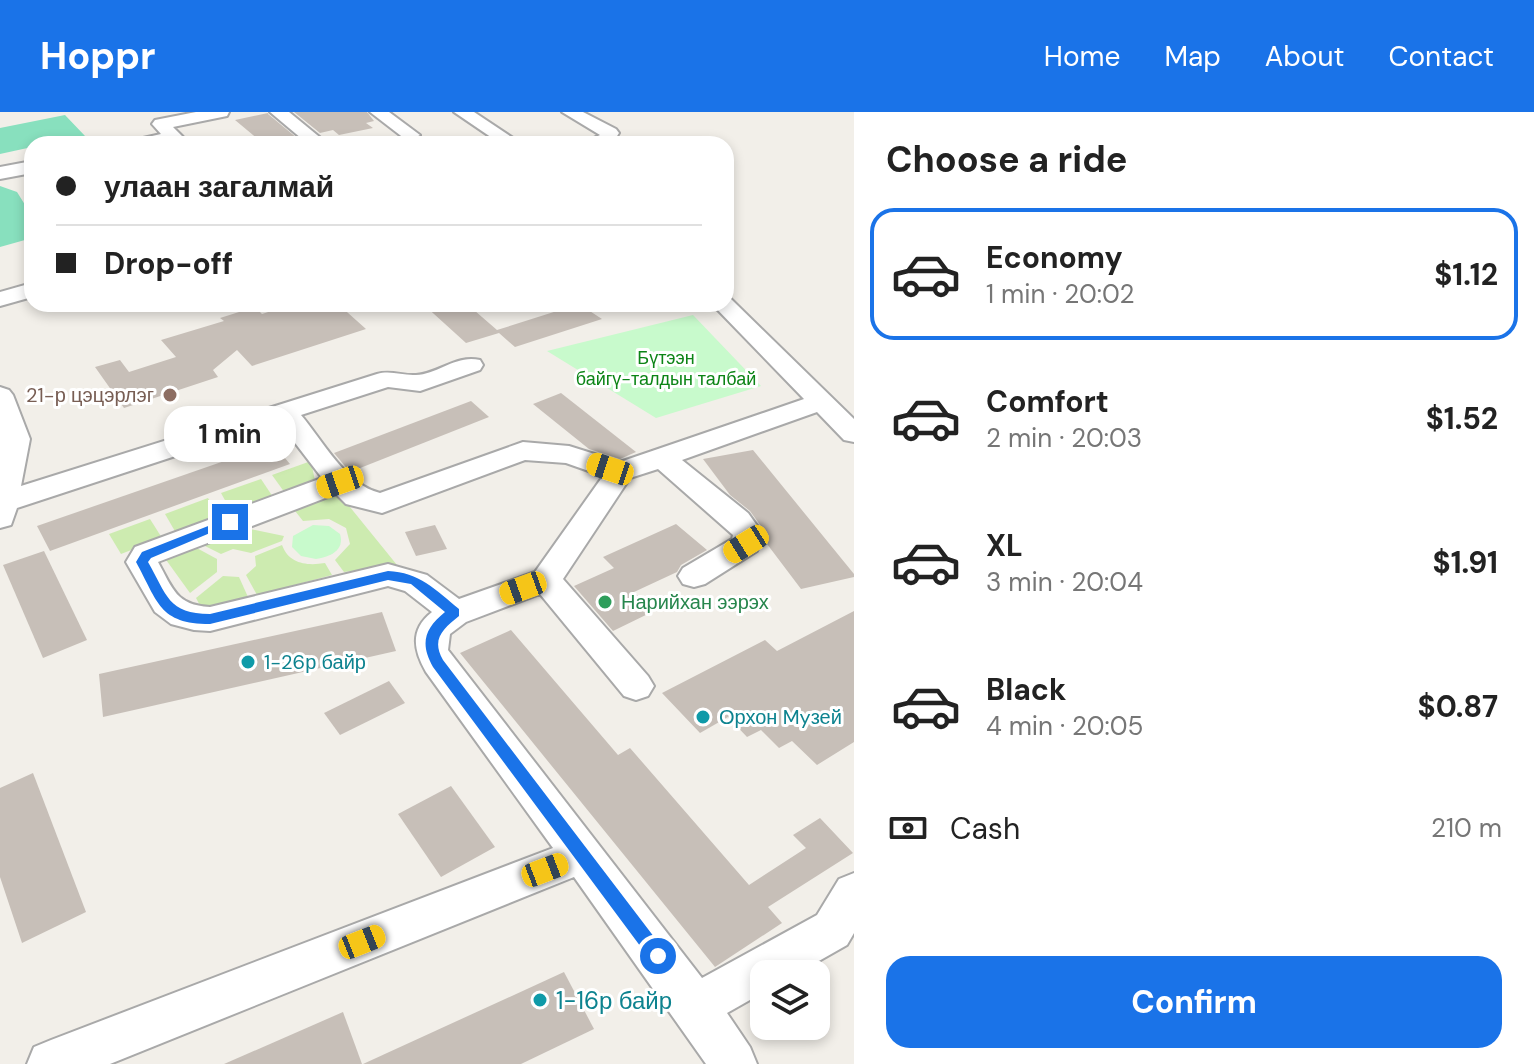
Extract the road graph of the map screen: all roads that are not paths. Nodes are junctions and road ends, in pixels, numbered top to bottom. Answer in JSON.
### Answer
{"nodes":[{"id":1,"x":221,"y":112,"type":"edge"},
{"id":2,"x":278,"y":112,"type":"edge"},
{"id":3,"x":378,"y":112,"type":"edge"},
{"id":4,"x":462,"y":112,"type":"edge"},
{"id":5,"x":570,"y":112,"type":"edge"},
{"id":6,"x":411,"y":135,"type":"dead end"},
{"id":7,"x":173,"y":136,"type":"edge"},
{"id":8,"x":309,"y":136,"type":"edge"},
{"id":9,"x":500,"y":136,"type":"edge"},
{"id":10,"x":609,"y":136,"type":"edge"},
{"id":11,"x":24,"y":168,"type":"edge"},
{"id":12,"x":0,"y":173,"type":"edge"},
{"id":13,"x":24,"y":292,"type":"edge"},
{"id":14,"x":0,"y":299,"type":"edge"},
{"id":15,"x":732,"y":312,"type":"edge"},
{"id":16,"x":471,"y":365,"type":"dead end"},
{"id":17,"x":0,"y":395,"type":"edge"},
{"id":18,"x":834,"y":403,"type":"edge"},
{"id":19,"x":285,"y":412,"type":"junction"},
{"id":20,"x":854,"y":434,"type":"edge"},
{"id":21,"x":661,"y":457,"type":"junction"},
{"id":22,"x":620,"y":472,"type":"junction"},
{"id":23,"x":340,"y":482,"type":"junction"},
{"id":24,"x":3,"y":510,"type":"edge"},
{"id":25,"x":694,"y":576,"type":"dead end"},
{"id":26,"x":546,"y":580,"type":"junction"},
{"id":27,"x":454,"y":613,"type":"junction"},
{"id":28,"x":636,"y":686,"type":"dead end"},
{"id":29,"x":583,"y":855,"type":"junction"},
{"id":30,"x":854,"y":893,"type":"edge"},
{"id":31,"x":695,"y":1006,"type":"junction"},
{"id":32,"x":51,"y":1064,"type":"edge"},
{"id":33,"x":733,"y":1064,"type":"edge"}],
"edges":[{"from":1,"to":7,"type":"street"},
{"from":2,"to":8,"type":"street"},
{"from":3,"to":6,"type":"street"},
{"from":4,"to":9,"type":"street"},
{"from":5,"to":10,"type":"street"},
{"from":11,"to":12,"type":"street"},
{"from":13,"to":14,"type":"street"},
{"from":15,"to":18,"type":"street"},
{"from":16,"to":19,"type":"street"},
{"from":17,"to":24,"type":"street"},
{"from":18,"to":20,"type":"street"},
{"from":18,"to":21,"type":"street"},
{"from":19,"to":23,"type":"street"},
{"from":19,"to":24,"type":"street"},
{"from":21,"to":22,"type":"street"},
{"from":21,"to":25,"type":"street"},
{"from":22,"to":23,"type":"street"},
{"from":22,"to":26,"type":"street"},
{"from":23,"to":27,"type":"street"},
{"from":26,"to":27,"type":"street"},
{"from":26,"to":28,"type":"street"},
{"from":27,"to":29,"type":"street"},
{"from":29,"to":31,"type":"street"},
{"from":29,"to":32,"type":"street"},
{"from":30,"to":31,"type":"street"},
{"from":31,"to":33,"type":"street"}]}
